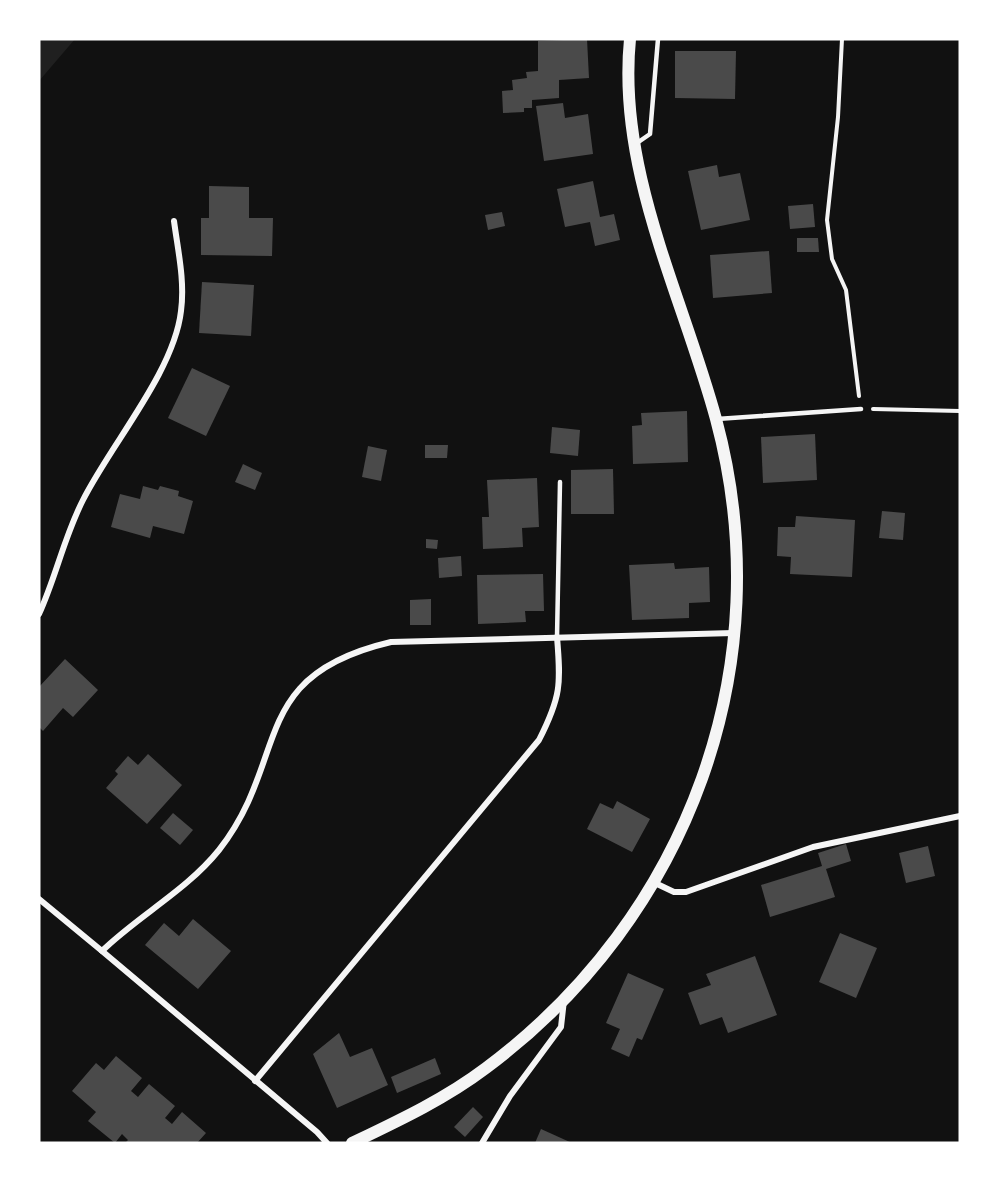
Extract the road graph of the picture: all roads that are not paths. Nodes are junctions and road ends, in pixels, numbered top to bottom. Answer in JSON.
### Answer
{"nodes":[{"id":1,"x":630,"y":39,"type":"edge"},
{"id":2,"x":658,"y":39,"type":"edge"},
{"id":3,"x":634,"y":144,"type":"junction"},
{"id":4,"x":174,"y":221,"type":"dead end"},
{"id":5,"x":861,"y":409,"type":"road end"},
{"id":6,"x":716,"y":419,"type":"junction"},
{"id":7,"x":560,"y":482,"type":"dead end"},
{"id":8,"x":39,"y":614,"type":"edge"},
{"id":9,"x":735,"y":633,"type":"junction"},
{"id":10,"x":558,"y":637,"type":"junction"},
{"id":11,"x":960,"y":816,"type":"edge"},
{"id":12,"x":655,"y":883,"type":"junction"},
{"id":13,"x":39,"y":899,"type":"edge"},
{"id":14,"x":102,"y":951,"type":"junction"},
{"id":15,"x":564,"y":1000,"type":"junction"},
{"id":16,"x":255,"y":1081,"type":"junction"},
{"id":17,"x":327,"y":1143,"type":"edge"},
{"id":18,"x":352,"y":1143,"type":"edge"},
{"id":19,"x":482,"y":1143,"type":"edge"}],
"edges":[{"from":1,"to":3,"type":"main road"},
{"from":2,"to":3,"type":"lane"},
{"from":3,"to":6,"type":"main road"},
{"from":4,"to":8,"type":"street"},
{"from":5,"to":6,"type":"lane"},
{"from":6,"to":9,"type":"main road"},
{"from":7,"to":10,"type":"lane"},
{"from":9,"to":10,"type":"street"},
{"from":9,"to":12,"type":"main road"},
{"from":10,"to":14,"type":"street"},
{"from":10,"to":16,"type":"street"},
{"from":11,"to":12,"type":"street"},
{"from":12,"to":15,"type":"main road"},
{"from":13,"to":14,"type":"street"},
{"from":14,"to":16,"type":"street"},
{"from":15,"to":18,"type":"main road"},
{"from":15,"to":19,"type":"street"},
{"from":16,"to":17,"type":"street"}]}
